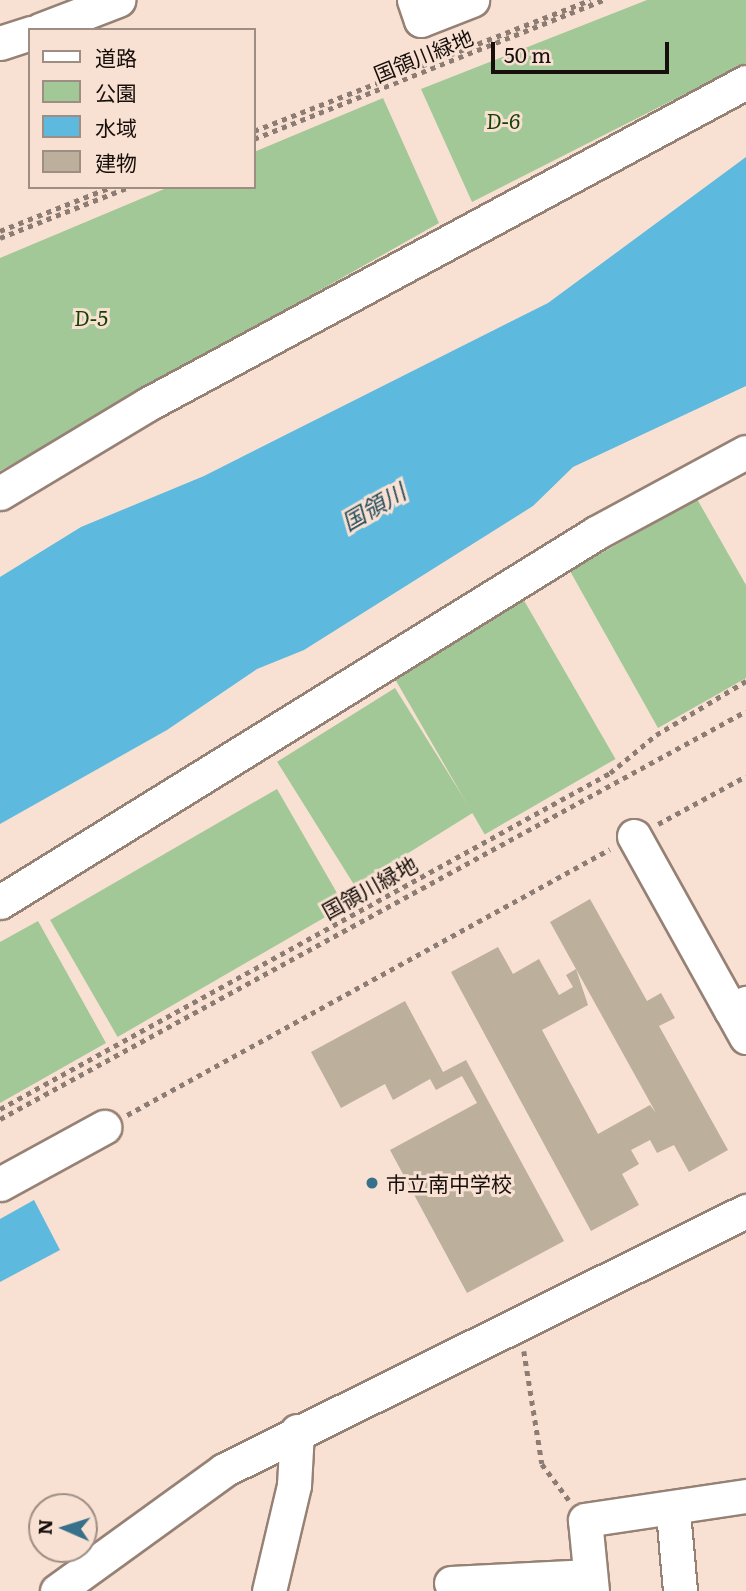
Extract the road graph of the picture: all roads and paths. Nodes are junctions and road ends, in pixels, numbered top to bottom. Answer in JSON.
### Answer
{"nodes":[{"id":1,"x":118,"y":0,"type":"edge"},
{"id":2,"x":414,"y":0,"type":"edge"},
{"id":3,"x":472,"y":0,"type":"edge"},
{"id":4,"x":590,"y":0,"type":"edge"},
{"id":5,"x":603,"y":0,"type":"edge"},
{"id":6,"x":45,"y":28,"type":"edge"},
{"id":7,"x":28,"y":34,"type":"edge"},
{"id":8,"x":0,"y":43,"type":"edge"},
{"id":9,"x":746,"y":82,"type":"edge"},
{"id":10,"x":256,"y":130,"type":"edge"},
{"id":11,"x":256,"y":138,"type":"edge"},
{"id":12,"x":106,"y":189,"type":"edge"},
{"id":13,"x":124,"y":189,"type":"edge"},
{"id":14,"x":0,"y":231,"type":"edge"},
{"id":15,"x":0,"y":237,"type":"edge"},
{"id":16,"x":746,"y":452,"type":"edge"},
{"id":17,"x":0,"y":493,"type":"edge"},
{"id":18,"x":746,"y":681,"type":"edge"},
{"id":19,"x":746,"y":711,"type":"edge"},
{"id":20,"x":746,"y":776,"type":"edge"},
{"id":21,"x":634,"y":836,"type":"junction"},
{"id":22,"x":0,"y":902,"type":"edge"},
{"id":23,"x":741,"y":1017,"type":"edge"},
{"id":24,"x":0,"y":1109,"type":"edge"},
{"id":25,"x":0,"y":1119,"type":"edge"},
{"id":26,"x":104,"y":1127,"type":"joint"},
{"id":27,"x":0,"y":1184,"type":"edge"},
{"id":28,"x":746,"y":1211,"type":"edge"},
{"id":29,"x":511,"y":1326,"type":"junction"},
{"id":30,"x":297,"y":1431,"type":"junction"},
{"id":31,"x":746,"y":1496,"type":"edge"},
{"id":32,"x":673,"y":1512,"type":"junction"},
{"id":33,"x":585,"y":1520,"type":"junction"},
{"id":34,"x":451,"y":1583,"type":"dead end"},
{"id":35,"x":591,"y":1584,"type":"edge"},
{"id":36,"x":57,"y":1591,"type":"edge"},
{"id":37,"x":269,"y":1591,"type":"edge"},
{"id":38,"x":680,"y":1591,"type":"edge"}],
"edges":[{"from":1,"to":6,"type":"street"},
{"from":2,"to":3,"type":"street"},
{"from":4,"to":10,"type":"path"},
{"from":5,"to":11,"type":"path","name":"国領川緑地"},
{"from":7,"to":8,"type":"street"},
{"from":9,"to":17,"type":"street"},
{"from":12,"to":14,"type":"path"},
{"from":13,"to":15,"type":"path"},
{"from":16,"to":22,"type":"street"},
{"from":18,"to":24,"type":"path","name":"国領川緑地"},
{"from":19,"to":25,"type":"path"},
{"from":20,"to":21,"type":"path"},
{"from":21,"to":23,"type":"street"},
{"from":21,"to":26,"type":"path"},
{"from":26,"to":27,"type":"street"},
{"from":28,"to":29,"type":"street"},
{"from":29,"to":30,"type":"street"},
{"from":29,"to":33,"type":"path"},
{"from":30,"to":36,"type":"street"},
{"from":30,"to":37,"type":"street"},
{"from":31,"to":32,"type":"street"},
{"from":32,"to":33,"type":"street"},
{"from":32,"to":38,"type":"street"},
{"from":33,"to":35,"type":"street"},
{"from":34,"to":35,"type":"street"}]}
